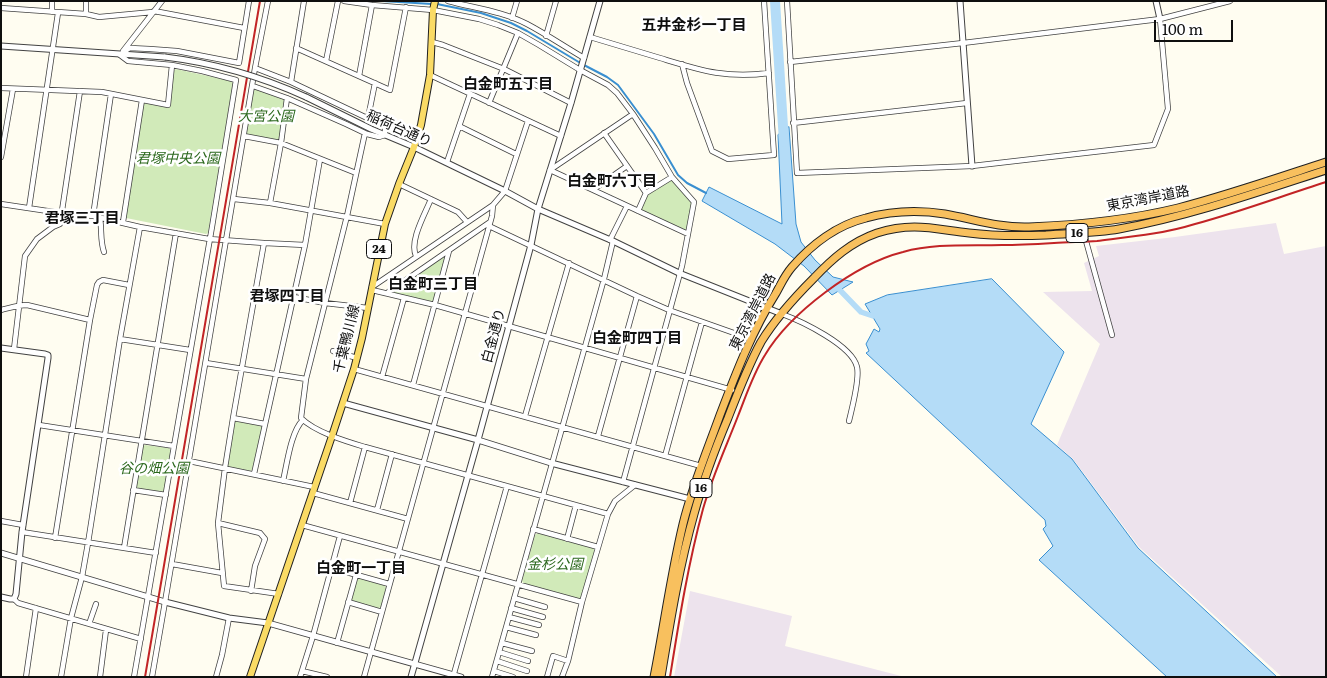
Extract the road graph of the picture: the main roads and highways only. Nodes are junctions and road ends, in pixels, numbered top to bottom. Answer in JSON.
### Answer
{"nodes":[{"id":1,"x":435,"y":1,"type":"edge"},
{"id":2,"x":1326,"y":162,"type":"edge"},
{"id":3,"x":1326,"y":170,"type":"edge"},
{"id":4,"x":250,"y":677,"type":"edge"},
{"id":5,"x":654,"y":677,"type":"edge"},
{"id":6,"x":661,"y":677,"type":"edge"}],
"edges":[{"from":1,"to":4,"type":"main road","name":"千葉鴨川線","number":"24"},
{"from":2,"to":5,"type":"highway","name":"東京湾岸道路","number":"16"},
{"from":3,"to":6,"type":"highway","name":"東京湾岸道路","number":"16"}]}
